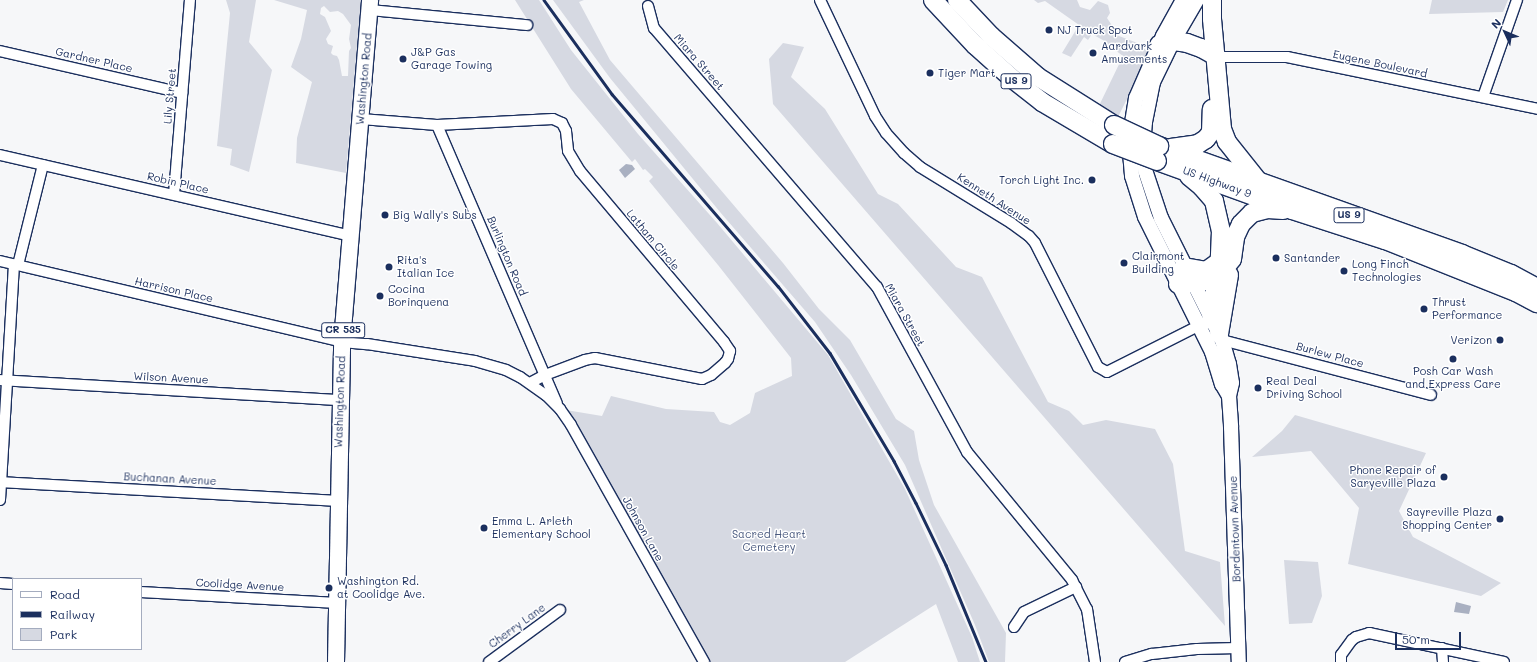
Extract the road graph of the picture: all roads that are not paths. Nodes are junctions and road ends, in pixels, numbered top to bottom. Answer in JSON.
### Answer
{"nodes":[{"id":1,"x":190,"y":0,"type":"edge"},
{"id":2,"x":820,"y":0,"type":"edge"},
{"id":3,"x":933,"y":0,"type":"edge"},
{"id":4,"x":957,"y":0,"type":"edge"},
{"id":5,"x":1183,"y":0,"type":"edge"},
{"id":6,"x":1198,"y":0,"type":"edge"},
{"id":7,"x":1212,"y":0,"type":"edge"},
{"id":8,"x":1517,"y":0,"type":"edge"},
{"id":9,"x":370,"y":5,"type":"edge"},
{"id":10,"x":648,"y":6,"type":"dead end"},
{"id":11,"x":527,"y":25,"type":"dead end"},
{"id":12,"x":1166,"y":47,"type":"junction"},
{"id":13,"x":0,"y":51,"type":"edge"},
{"id":14,"x":1210,"y":58,"type":"junction"},
{"id":15,"x":182,"y":93,"type":"junction"},
{"id":16,"x":1483,"y":97,"type":"junction"},
{"id":17,"x":1537,"y":109,"type":"edge"},
{"id":18,"x":361,"y":119,"type":"junction"},
{"id":19,"x":437,"y":125,"type":"junction"},
{"id":20,"x":1161,"y":152,"type":"junction"},
{"id":21,"x":0,"y":155,"type":"edge"},
{"id":22,"x":42,"y":165,"type":"junction"},
{"id":23,"x":1181,"y":169,"type":"junction"},
{"id":24,"x":1258,"y":182,"type":"junction"},
{"id":25,"x":174,"y":194,"type":"junction"},
{"id":26,"x":1292,"y":210,"type":"junction"},
{"id":27,"x":351,"y":236,"type":"junction"},
{"id":28,"x":1226,"y":257,"type":"junction"},
{"id":29,"x":0,"y":261,"type":"edge"},
{"id":30,"x":16,"y":265,"type":"junction"},
{"id":31,"x":1184,"y":267,"type":"junction"},
{"id":32,"x":1219,"y":276,"type":"junction"},
{"id":33,"x":1186,"y":283,"type":"junction"},
{"id":34,"x":1537,"y":288,"type":"edge"},
{"id":35,"x":1537,"y":302,"type":"edge"},
{"id":36,"x":1213,"y":330,"type":"junction"},
{"id":37,"x":342,"y":342,"type":"junction"},
{"id":38,"x":545,"y":375,"type":"junction"},
{"id":39,"x":4,"y":381,"type":"edge"},
{"id":40,"x":530,"y":383,"type":"junction"},
{"id":41,"x":1431,"y":395,"type":"dead end"},
{"id":42,"x":1229,"y":396,"type":"junction"},
{"id":43,"x":340,"y":400,"type":"junction"},
{"id":44,"x":560,"y":409,"type":"junction"},
{"id":45,"x":0,"y":482,"type":"edge"},
{"id":46,"x":0,"y":500,"type":"edge"},
{"id":47,"x":338,"y":501,"type":"junction"},
{"id":48,"x":0,"y":583,"type":"edge"},
{"id":49,"x":12,"y":584,"type":"edge"},
{"id":50,"x":1076,"y":587,"type":"junction"},
{"id":51,"x":142,"y":592,"type":"edge"},
{"id":52,"x":337,"y":603,"type":"junction"},
{"id":53,"x":560,"y":610,"type":"dead end"},
{"id":54,"x":1014,"y":627,"type":"dead end"},
{"id":55,"x":1442,"y":648,"type":"junction"},
{"id":56,"x":1239,"y":655,"type":"edge"},
{"id":57,"x":336,"y":662,"type":"edge"},
{"id":58,"x":489,"y":662,"type":"edge"},
{"id":59,"x":704,"y":662,"type":"edge"},
{"id":60,"x":1095,"y":662,"type":"edge"},
{"id":61,"x":1125,"y":662,"type":"edge"},
{"id":62,"x":1341,"y":662,"type":"edge"},
{"id":63,"x":1443,"y":662,"type":"edge"},
{"id":64,"x":1504,"y":662,"type":"edge"}],
"edges":[{"from":1,"to":15,"type":"street","name":"Lily Street"},
{"from":2,"to":36,"type":"street","name":"Kenneth Avenue"},
{"from":3,"to":20,"type":"highway","name":"US Highway 9","number":"US 9","bridge":true},
{"from":4,"to":20,"type":"highway","name":"US Highway 9","number":"US 9","bridge":true},
{"from":5,"to":12,"type":"street","name":"Bordentown Avenue"},
{"from":6,"to":12,"type":"street","name":"Bordentown Avenue"},
{"from":6,"to":14,"type":"highway"},
{"from":7,"to":14,"type":"highway"},
{"from":8,"to":16,"type":"street"},
{"from":9,"to":11,"type":"street"},
{"from":9,"to":18,"type":"main road","name":"Washington Road","number":"CR 535"},
{"from":10,"to":50,"type":"street","name":"Miara Street"},
{"from":12,"to":14,"type":"highway"},
{"from":12,"to":31,"type":"street","name":"Bordentown Avenue"},
{"from":12,"to":33,"type":"street","name":"Bordentown Avenue"},
{"from":13,"to":15,"type":"street","name":"Gardner Place"},
{"from":14,"to":16,"type":"street","name":"Eugene Boulevard"},
{"from":14,"to":20,"type":"highway"},
{"from":14,"to":24,"type":"highway"},
{"from":15,"to":25,"type":"street","name":"Lily Street"},
{"from":16,"to":17,"type":"street","name":"Eugene Boulevard"},
{"from":18,"to":19,"type":"street","name":"Latham Circle"},
{"from":18,"to":27,"type":"main road","name":"Washington Road","number":"CR 535"},
{"from":19,"to":38,"type":"street","name":"Burlington Road"},
{"from":19,"to":38,"type":"street","name":"Latham Circle"},
{"from":20,"to":23,"type":"highway","name":"US Highway 9","number":"US 9"},
{"from":20,"to":24,"type":"highway","name":"US Highway 9","number":"US 9"},
{"from":21,"to":22,"type":"street","name":"Robin Place"},
{"from":22,"to":25,"type":"street","name":"Robin Place"},
{"from":22,"to":30,"type":"street"},
{"from":23,"to":26,"type":"highway","name":"US Highway 9","number":"US 9"},
{"from":23,"to":28,"type":"highway"},
{"from":24,"to":34,"type":"highway","name":"US Highway 9","number":"US 9"},
{"from":25,"to":27,"type":"street","name":"Robin Place"},
{"from":26,"to":28,"type":"highway"},
{"from":26,"to":35,"type":"highway","name":"US Highway 9","number":"US 9"},
{"from":27,"to":37,"type":"main road","name":"Washington Road","number":"CR 535"},
{"from":28,"to":31,"type":"highway"},
{"from":28,"to":32,"type":"highway"},
{"from":28,"to":36,"type":"highway"},
{"from":29,"to":30,"type":"street","name":"Harrison Place"},
{"from":30,"to":37,"type":"street","name":"Harrison Place"},
{"from":30,"to":39,"type":"street"},
{"from":31,"to":33,"type":"street","name":"Bordentown Avenue"},
{"from":32,"to":33,"type":"highway"},
{"from":32,"to":36,"type":"highway"},
{"from":33,"to":36,"type":"street","name":"Bordentown Avenue"},
{"from":36,"to":41,"type":"street","name":"Burlew Place"},
{"from":36,"to":42,"type":"street","name":"Bordentown Avenue"},
{"from":36,"to":42,"type":"street","name":"Bordentown Avenue"},
{"from":37,"to":40,"type":"street","name":"Johnson Lane"},
{"from":37,"to":43,"type":"main road","name":"Washington Road","number":"CR 535"},
{"from":38,"to":40,"type":"street","name":"Latham Circle"},
{"from":38,"to":44,"type":"street","name":"Johnson Lane"},
{"from":39,"to":43,"type":"street","name":"Wilson Avenue"},
{"from":39,"to":45,"type":"street"},
{"from":40,"to":44,"type":"street","name":"Johnson Lane"},
{"from":42,"to":56,"type":"street","name":"Bordentown Avenue"},
{"from":43,"to":47,"type":"main road","name":"Washington Road","number":"CR 535"},
{"from":44,"to":59,"type":"street","name":"Johnson Lane"},
{"from":45,"to":46,"type":"street"},
{"from":45,"to":47,"type":"street","name":"Buchanan Avenue"},
{"from":47,"to":52,"type":"main road","name":"Washington Road","number":"CR 535"},
{"from":48,"to":49,"type":"street"},
{"from":50,"to":54,"type":"street"},
{"from":50,"to":60,"type":"street","name":"Miara Street"},
{"from":51,"to":52,"type":"street","name":"Coolidge Avenue"},
{"from":52,"to":57,"type":"main road","name":"Washington Road","number":"CR 535"},
{"from":53,"to":58,"type":"street","name":"Cherry Lane"},
{"from":55,"to":62,"type":"street"},
{"from":55,"to":63,"type":"street"},
{"from":55,"to":64,"type":"street"},
{"from":56,"to":61,"type":"street"}]}
